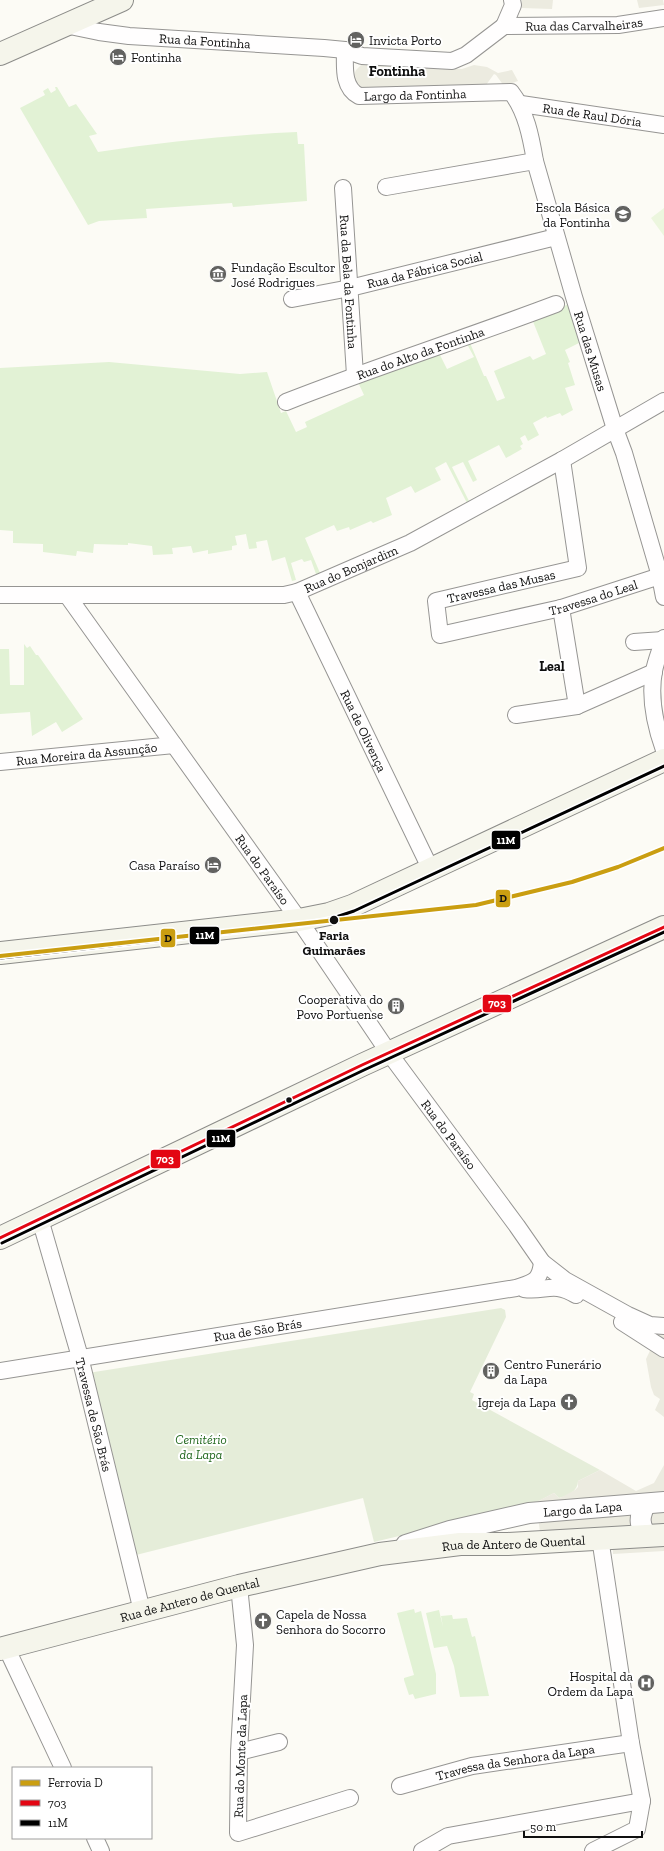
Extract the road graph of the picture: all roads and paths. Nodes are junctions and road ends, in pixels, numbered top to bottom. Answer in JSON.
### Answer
{"nodes":[{"id":1,"x":122,"y":0,"type":"edge"},
{"id":2,"x":512,"y":0,"type":"edge"},
{"id":3,"x":664,"y":18,"type":"edge"},
{"id":4,"x":65,"y":25,"type":"junction"},
{"id":5,"x":504,"y":26,"type":"junction"},
{"id":6,"x":345,"y":50,"type":"junction"},
{"id":7,"x":0,"y":54,"type":"edge"},
{"id":8,"x":520,"y":104,"type":"junction"},
{"id":9,"x":664,"y":125,"type":"edge"},
{"id":10,"x":535,"y":161,"type":"junction"},
{"id":11,"x":343,"y":188,"type":"dead end"},
{"id":12,"x":386,"y":188,"type":"dead end"},
{"id":13,"x":556,"y":237,"type":"junction"},
{"id":14,"x":350,"y":288,"type":"junction"},
{"id":15,"x":292,"y":299,"type":"dead end"},
{"id":16,"x":556,"y":304,"type":"dead end"},
{"id":17,"x":355,"y":375,"type":"junction"},
{"id":18,"x":664,"y":401,"type":"edge"},
{"id":19,"x":286,"y":402,"type":"dead end"},
{"id":20,"x":615,"y":428,"type":"junction"},
{"id":21,"x":562,"y":460,"type":"junction"},
{"id":22,"x":660,"y":576,"type":"junction"},
{"id":23,"x":297,"y":592,"type":"junction"},
{"id":24,"x":0,"y":594,"type":"edge"},
{"id":25,"x":66,"y":595,"type":"junction"},
{"id":26,"x":664,"y":597,"type":"edge"},
{"id":27,"x":561,"y":608,"type":"junction"},
{"id":28,"x":525,"y":616,"type":"joint"},
{"id":29,"x":664,"y":639,"type":"edge"},
{"id":30,"x":634,"y":642,"type":"dead end"},
{"id":31,"x":654,"y":672,"type":"junction"},
{"id":32,"x":577,"y":706,"type":"junction"},
{"id":33,"x":516,"y":715,"type":"dead end"},
{"id":34,"x":174,"y":744,"type":"junction"},
{"id":35,"x":664,"y":750,"type":"edge"},
{"id":36,"x":664,"y":760,"type":"edge"},
{"id":37,"x":0,"y":762,"type":"edge"},
{"id":38,"x":431,"y":870,"type":"junction"},
{"id":39,"x":299,"y":920,"type":"junction"},
{"id":40,"x":664,"y":927,"type":"edge"},
{"id":41,"x":0,"y":953,"type":"edge"},
{"id":42,"x":389,"y":1053,"type":"junction"},
{"id":43,"x":40,"y":1219,"type":"junction"},
{"id":44,"x":0,"y":1238,"type":"edge"},
{"id":45,"x":542,"y":1262,"type":"junction"},
{"id":46,"x":516,"y":1288,"type":"junction"},
{"id":47,"x":664,"y":1326,"type":"edge"},
{"id":48,"x":664,"y":1349,"type":"edge"},
{"id":49,"x":80,"y":1357,"type":"junction"},
{"id":50,"x":0,"y":1371,"type":"edge"},
{"id":51,"x":654,"y":1504,"type":"edge"},
{"id":52,"x":502,"y":1518,"type":"junction"},
{"id":53,"x":655,"y":1535,"type":"edge"},
{"id":54,"x":600,"y":1538,"type":"junction"},
{"id":55,"x":508,"y":1544,"type":"junction"},
{"id":56,"x":380,"y":1554,"type":"junction"},
{"id":57,"x":239,"y":1586,"type":"junction"},
{"id":58,"x":142,"y":1611,"type":"junction"},
{"id":59,"x":3,"y":1648,"type":"edge"},
{"id":60,"x":279,"y":1742,"type":"dead end"},
{"id":61,"x":631,"y":1743,"type":"junction"},
{"id":62,"x":239,"y":1752,"type":"junction"},
{"id":63,"x":62,"y":1767,"type":"edge"},
{"id":64,"x":400,"y":1786,"type":"dead end"},
{"id":65,"x":350,"y":1798,"type":"dead end"},
{"id":66,"x":642,"y":1801,"type":"junction"},
{"id":67,"x":95,"y":1839,"type":"edge"},
{"id":68,"x":101,"y":1851,"type":"edge"},
{"id":69,"x":422,"y":1851,"type":"edge"},
{"id":70,"x":593,"y":1851,"type":"edge"}],
"edges":[{"from":1,"to":4,"type":"main road"},
{"from":2,"to":5,"type":"street"},
{"from":3,"to":5,"type":"street","name":"Rua das Carvalheiras"},
{"from":4,"to":6,"type":"street","name":"Rua da Fontinha"},
{"from":4,"to":7,"type":"main road"},
{"from":5,"to":6,"type":"street"},
{"from":6,"to":8,"type":"street","name":"Largo da Fontinha"},
{"from":8,"to":9,"type":"street","name":"Rua de Raul Dória"},
{"from":8,"to":10,"type":"street","name":"Rua das Musas"},
{"from":10,"to":12,"type":"street"},
{"from":10,"to":13,"type":"street","name":"Rua das Musas"},
{"from":11,"to":14,"type":"street","name":"Rua da Bela da Fontinha"},
{"from":13,"to":14,"type":"street","name":"Rua da Fábrica Social"},
{"from":13,"to":20,"type":"street","name":"Rua das Musas"},
{"from":14,"to":15,"type":"street","name":"Rua da Fábrica Social"},
{"from":14,"to":17,"type":"street","name":"Rua da Bela da Fontinha"},
{"from":16,"to":17,"type":"street","name":"Rua do Alto da Fontinha"},
{"from":17,"to":19,"type":"street","name":"Rua do Alto da Fontinha"},
{"from":18,"to":20,"type":"street","name":"Rua do Bonjardim"},
{"from":20,"to":21,"type":"street","name":"Rua do Bonjardim"},
{"from":20,"to":22,"type":"street","name":"Rua das Musas"},
{"from":21,"to":23,"type":"street","name":"Rua do Bonjardim"},
{"from":21,"to":28,"type":"street","name":"Travessa das Musas"},
{"from":22,"to":26,"type":"street","name":"Rua das Musas"},
{"from":22,"to":27,"type":"street","name":"Travessa do Leal"},
{"from":23,"to":25,"type":"street","name":"Rua do Bonjardim"},
{"from":23,"to":38,"type":"street","name":"Rua de Olivença"},
{"from":24,"to":25,"type":"street","name":"Rua do Bonjardim"},
{"from":25,"to":34,"type":"street","name":"Rua do Paraíso"},
{"from":27,"to":28,"type":"street","name":"Travessa do Leal"},
{"from":27,"to":32,"type":"street"},
{"from":29,"to":30,"type":"street"},
{"from":29,"to":31,"type":"street"},
{"from":31,"to":32,"type":"street"},
{"from":31,"to":35,"type":"street"},
{"from":32,"to":33,"type":"street"},
{"from":34,"to":37,"type":"street","name":"Rua Moreira da Assunção"},
{"from":34,"to":39,"type":"street","name":"Rua do Paraíso"},
{"from":36,"to":38,"type":"main road"},
{"from":38,"to":39,"type":"main road"},
{"from":39,"to":41,"type":"main road"},
{"from":39,"to":42,"type":"street","name":"Rua do Paraíso"},
{"from":40,"to":42,"type":"main road"},
{"from":42,"to":43,"type":"main road"},
{"from":42,"to":45,"type":"street","name":"Rua do Paraíso"},
{"from":43,"to":44,"type":"main road"},
{"from":43,"to":49,"type":"street","name":"Travessa de São Brás"},
{"from":45,"to":46,"type":"street"},
{"from":45,"to":47,"type":"street","name":"Rua do Paraíso"},
{"from":46,"to":48,"type":"street"},
{"from":46,"to":49,"type":"street","name":"Rua de São Brás"},
{"from":49,"to":50,"type":"street","name":"Rua de São Brás"},
{"from":49,"to":58,"type":"street","name":"Travessa de São Brás"},
{"from":51,"to":52,"type":"street","name":"Largo da Lapa"},
{"from":51,"to":53,"type":"street"},
{"from":52,"to":55,"type":"street"},
{"from":52,"to":56,"type":"street","name":"Rua de Antero de Quental"},
{"from":53,"to":54,"type":"main road"},
{"from":54,"to":55,"type":"main road","name":"Rua de Antero de Quental"},
{"from":54,"to":61,"type":"street"},
{"from":55,"to":56,"type":"main road","name":"Rua de Antero de Quental"},
{"from":56,"to":57,"type":"main road","name":"Rua de Antero de Quental"},
{"from":57,"to":58,"type":"main road","name":"Rua de Antero de Quental"},
{"from":57,"to":62,"type":"street","name":"Rua do Monte da Lapa"},
{"from":58,"to":59,"type":"main road","name":"Rua de Antero de Quental"},
{"from":59,"to":63,"type":"street"},
{"from":60,"to":62,"type":"street"},
{"from":61,"to":64,"type":"street","name":"Travessa da Senhora da Lapa"},
{"from":61,"to":66,"type":"street"},
{"from":62,"to":65,"type":"street","name":"Rua do Monte da Lapa"},
{"from":66,"to":69,"type":"street"},
{"from":66,"to":70,"type":"street"},
{"from":67,"to":68,"type":"street"}]}
